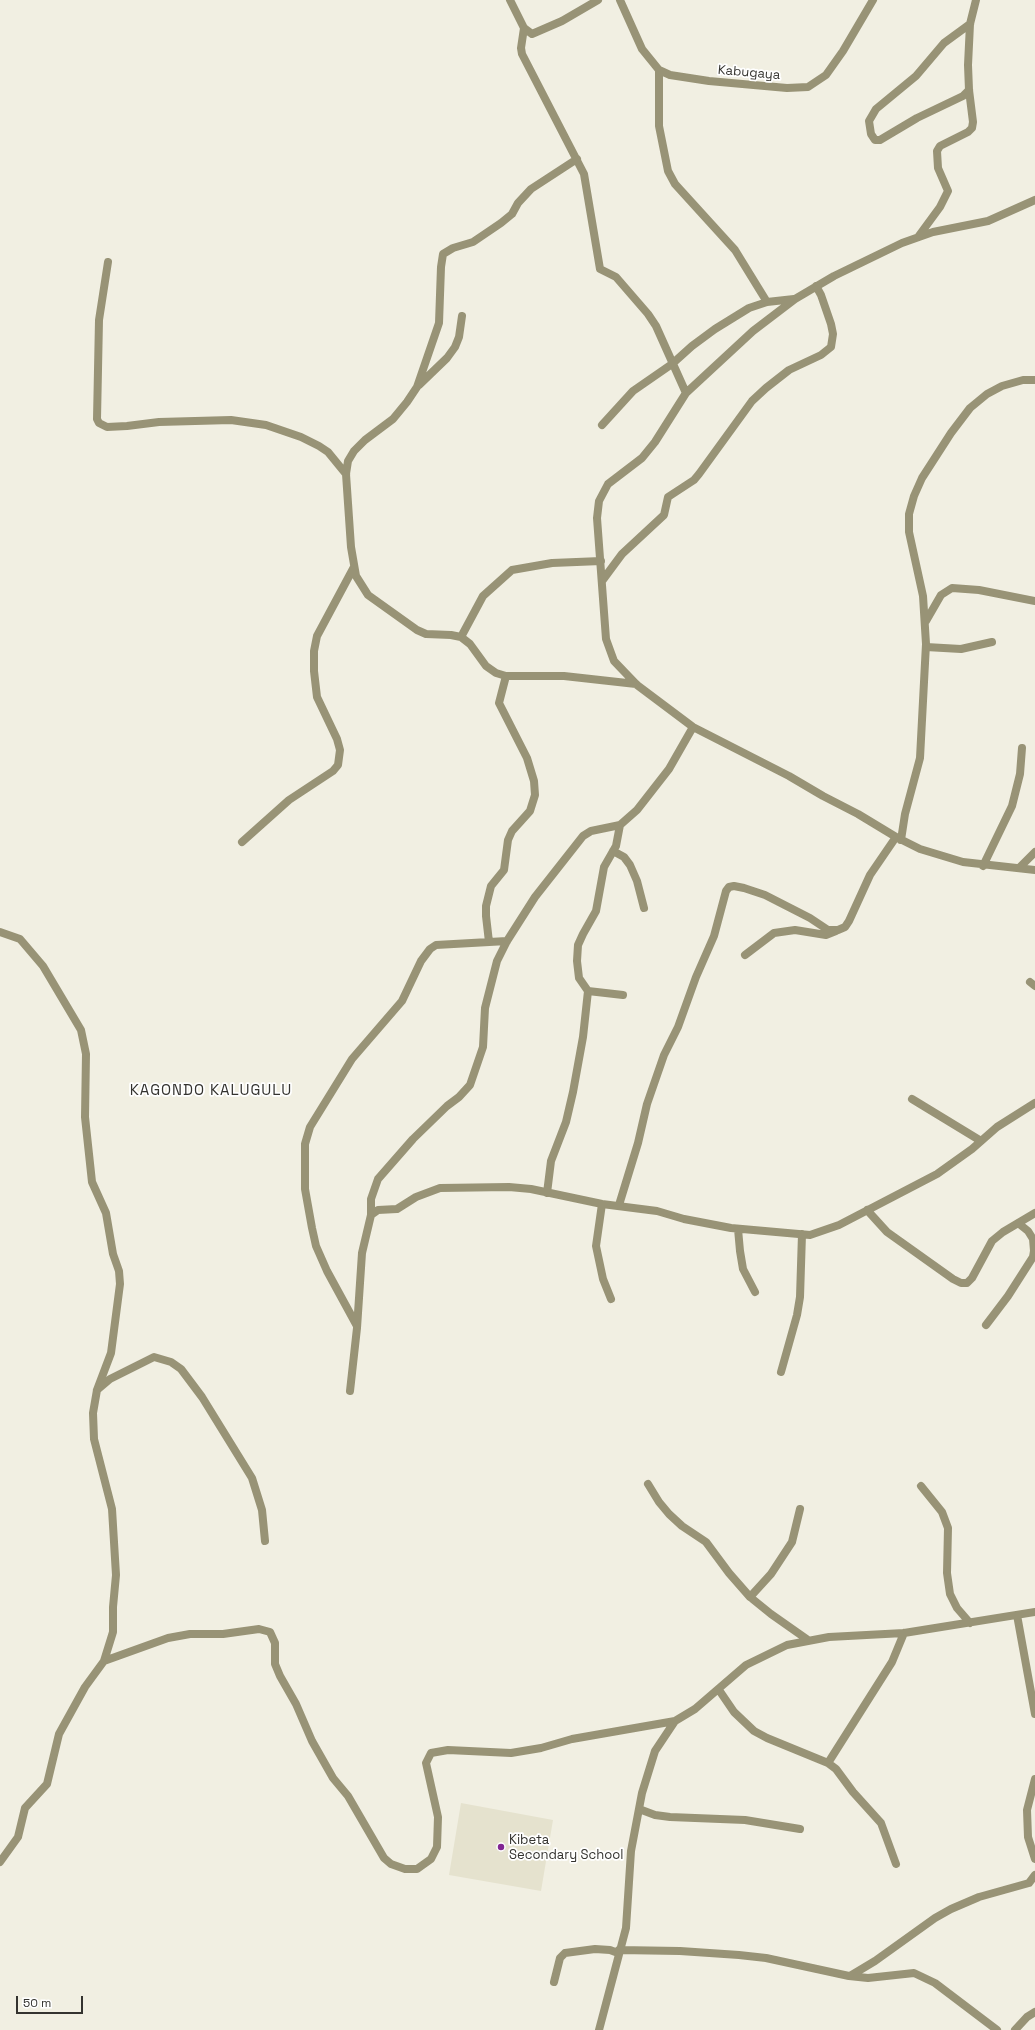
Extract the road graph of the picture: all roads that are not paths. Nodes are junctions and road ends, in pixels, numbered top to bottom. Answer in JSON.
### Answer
{"nodes":[{"id":1,"x":510,"y":0,"type":"edge"},
{"id":2,"x":598,"y":0,"type":"edge"},
{"id":3,"x":622,"y":0,"type":"edge"},
{"id":4,"x":873,"y":0,"type":"edge"},
{"id":5,"x":976,"y":0,"type":"edge"},
{"id":6,"x":970,"y":24,"type":"junction"},
{"id":7,"x":524,"y":28,"type":"junction"},
{"id":8,"x":659,"y":70,"type":"junction"},
{"id":9,"x":969,"y":90,"type":"junction"},
{"id":10,"x":577,"y":159,"type":"junction"},
{"id":11,"x":1035,"y":200,"type":"edge"},
{"id":12,"x":918,"y":237,"type":"junction"},
{"id":13,"x":108,"y":262,"type":"dead end"},
{"id":14,"x":816,"y":286,"type":"junction"},
{"id":15,"x":795,"y":299,"type":"junction"},
{"id":16,"x":766,"y":302,"type":"junction"},
{"id":17,"x":462,"y":316,"type":"dead end"},
{"id":18,"x":672,"y":364,"type":"junction"},
{"id":19,"x":1035,"y":380,"type":"edge"},
{"id":20,"x":417,"y":387,"type":"junction"},
{"id":21,"x":686,"y":393,"type":"junction"},
{"id":22,"x":602,"y":425,"type":"dead end"},
{"id":23,"x":346,"y":474,"type":"junction"},
{"id":24,"x":601,"y":561,"type":"junction"},
{"id":25,"x":354,"y":566,"type":"junction"},
{"id":26,"x":602,"y":581,"type":"junction"},
{"id":27,"x":1035,"y":601,"type":"edge"},
{"id":28,"x":926,"y":622,"type":"junction"},
{"id":29,"x":461,"y":637,"type":"junction"},
{"id":30,"x":992,"y":642,"type":"dead end"},
{"id":31,"x":926,"y":647,"type":"junction"},
{"id":32,"x":506,"y":676,"type":"junction"},
{"id":33,"x":637,"y":684,"type":"junction"},
{"id":34,"x":693,"y":726,"type":"junction"},
{"id":35,"x":1022,"y":748,"type":"dead end"},
{"id":36,"x":620,"y":826,"type":"junction"},
{"id":37,"x":898,"y":839,"type":"junction"},
{"id":38,"x":242,"y":842,"type":"dead end"},
{"id":39,"x":613,"y":851,"type":"junction"},
{"id":40,"x":1035,"y":852,"type":"edge"},
{"id":41,"x":983,"y":866,"type":"junction"},
{"id":42,"x":1019,"y":868,"type":"junction"},
{"id":43,"x":1035,"y":870,"type":"edge"},
{"id":44,"x":644,"y":908,"type":"dead end"},
{"id":45,"x":838,"y":930,"type":"junction"},
{"id":46,"x":0,"y":932,"type":"edge"},
{"id":47,"x":507,"y":941,"type":"junction"},
{"id":48,"x":490,"y":942,"type":"junction"},
{"id":49,"x":745,"y":955,"type":"dead end"},
{"id":50,"x":588,"y":991,"type":"junction"},
{"id":51,"x":623,"y":995,"type":"dead end"},
{"id":52,"x":912,"y":1098,"type":"dead end"},
{"id":53,"x":1035,"y":1104,"type":"edge"},
{"id":54,"x":981,"y":1141,"type":"junction"},
{"id":55,"x":547,"y":1193,"type":"junction"},
{"id":56,"x":602,"y":1204,"type":"junction"},
{"id":57,"x":619,"y":1206,"type":"junction"},
{"id":58,"x":867,"y":1210,"type":"junction"},
{"id":59,"x":1035,"y":1213,"type":"edge"},
{"id":60,"x":371,"y":1215,"type":"junction"},
{"id":61,"x":1018,"y":1223,"type":"junction"},
{"id":62,"x":738,"y":1229,"type":"junction"},
{"id":63,"x":802,"y":1234,"type":"junction"},
{"id":64,"x":755,"y":1292,"type":"dead end"},
{"id":65,"x":611,"y":1299,"type":"dead end"},
{"id":66,"x":986,"y":1325,"type":"dead end"},
{"id":67,"x":357,"y":1328,"type":"junction"},
{"id":68,"x":781,"y":1372,"type":"dead end"},
{"id":69,"x":97,"y":1390,"type":"junction"},
{"id":70,"x":350,"y":1391,"type":"dead end"},
{"id":71,"x":648,"y":1484,"type":"dead end"},
{"id":72,"x":922,"y":1486,"type":"dead end"},
{"id":73,"x":800,"y":1509,"type":"dead end"},
{"id":74,"x":265,"y":1541,"type":"dead end"},
{"id":75,"x":750,"y":1596,"type":"junction"},
{"id":76,"x":1035,"y":1612,"type":"edge"},
{"id":77,"x":1017,"y":1615,"type":"junction"},
{"id":78,"x":970,"y":1623,"type":"junction"},
{"id":79,"x":904,"y":1633,"type":"junction"},
{"id":80,"x":808,"y":1640,"type":"junction"},
{"id":81,"x":104,"y":1661,"type":"junction"},
{"id":82,"x":719,"y":1690,"type":"junction"},
{"id":83,"x":1035,"y":1714,"type":"edge"},
{"id":84,"x":675,"y":1721,"type":"junction"},
{"id":85,"x":828,"y":1763,"type":"junction"},
{"id":86,"x":1035,"y":1779,"type":"edge"},
{"id":87,"x":639,"y":1809,"type":"junction"},
{"id":88,"x":800,"y":1829,"type":"dead end"},
{"id":89,"x":1035,"y":1859,"type":"edge"},
{"id":90,"x":0,"y":1862,"type":"edge"},
{"id":91,"x":896,"y":1864,"type":"dead end"},
{"id":92,"x":1035,"y":1875,"type":"edge"},
{"id":93,"x":618,"y":1952,"type":"junction"},
{"id":94,"x":849,"y":1976,"type":"junction"},
{"id":95,"x":554,"y":1982,"type":"dead end"},
{"id":96,"x":1035,"y":2012,"type":"edge"},
{"id":97,"x":599,"y":2030,"type":"edge"},
{"id":98,"x":997,"y":2030,"type":"edge"},
{"id":99,"x":1015,"y":2030,"type":"edge"}],
"edges":[{"from":1,"to":7,"type":"street"},
{"from":2,"to":7,"type":"street"},
{"from":3,"to":8,"type":"street"},
{"from":4,"to":8,"type":"street","name":"Kabugaya"},
{"from":5,"to":6,"type":"street"},
{"from":6,"to":9,"type":"street"},
{"from":6,"to":9,"type":"street"},
{"from":7,"to":10,"type":"street"},
{"from":8,"to":16,"type":"street"},
{"from":9,"to":12,"type":"street"},
{"from":10,"to":18,"type":"street"},
{"from":10,"to":20,"type":"street"},
{"from":11,"to":12,"type":"street"},
{"from":12,"to":14,"type":"street"},
{"from":13,"to":23,"type":"street"},
{"from":14,"to":15,"type":"street"},
{"from":14,"to":26,"type":"street"},
{"from":15,"to":16,"type":"street"},
{"from":15,"to":21,"type":"street"},
{"from":16,"to":18,"type":"street"},
{"from":17,"to":20,"type":"street"},
{"from":18,"to":21,"type":"street"},
{"from":18,"to":22,"type":"street"},
{"from":19,"to":28,"type":"street"},
{"from":20,"to":23,"type":"street"},
{"from":21,"to":24,"type":"street"},
{"from":23,"to":25,"type":"street"},
{"from":24,"to":26,"type":"street"},
{"from":24,"to":29,"type":"street"},
{"from":25,"to":29,"type":"street"},
{"from":25,"to":38,"type":"street"},
{"from":26,"to":33,"type":"street"},
{"from":27,"to":28,"type":"street"},
{"from":28,"to":31,"type":"street"},
{"from":29,"to":32,"type":"street"},
{"from":30,"to":31,"type":"street"},
{"from":31,"to":37,"type":"street"},
{"from":32,"to":33,"type":"street"},
{"from":32,"to":48,"type":"street"},
{"from":33,"to":34,"type":"street"},
{"from":34,"to":36,"type":"street"},
{"from":34,"to":37,"type":"street"},
{"from":35,"to":41,"type":"street"},
{"from":36,"to":39,"type":"street"},
{"from":36,"to":47,"type":"street"},
{"from":37,"to":41,"type":"street"},
{"from":37,"to":45,"type":"street"},
{"from":39,"to":44,"type":"street"},
{"from":39,"to":50,"type":"street"},
{"from":40,"to":42,"type":"street"},
{"from":41,"to":42,"type":"street"},
{"from":42,"to":43,"type":"street"},
{"from":45,"to":49,"type":"street"},
{"from":45,"to":57,"type":"street"},
{"from":46,"to":69,"type":"street"},
{"from":47,"to":48,"type":"street"},
{"from":47,"to":60,"type":"street"},
{"from":48,"to":67,"type":"street"},
{"from":50,"to":51,"type":"street"},
{"from":50,"to":55,"type":"street"},
{"from":52,"to":54,"type":"street"},
{"from":53,"to":54,"type":"street"},
{"from":54,"to":58,"type":"street"},
{"from":55,"to":56,"type":"street"},
{"from":55,"to":60,"type":"street"},
{"from":56,"to":57,"type":"street"},
{"from":56,"to":65,"type":"street"},
{"from":57,"to":62,"type":"street"},
{"from":58,"to":61,"type":"street"},
{"from":58,"to":63,"type":"street"},
{"from":59,"to":61,"type":"street"},
{"from":60,"to":67,"type":"street"},
{"from":61,"to":66,"type":"street"},
{"from":62,"to":63,"type":"street"},
{"from":62,"to":64,"type":"street"},
{"from":63,"to":68,"type":"street"},
{"from":67,"to":70,"type":"street"},
{"from":69,"to":74,"type":"street"},
{"from":69,"to":81,"type":"street"},
{"from":71,"to":75,"type":"street"},
{"from":72,"to":78,"type":"street"},
{"from":73,"to":75,"type":"street"},
{"from":75,"to":80,"type":"street"},
{"from":76,"to":77,"type":"street"},
{"from":77,"to":78,"type":"street"},
{"from":77,"to":83,"type":"street"},
{"from":78,"to":79,"type":"street"},
{"from":79,"to":80,"type":"street"},
{"from":79,"to":85,"type":"street"},
{"from":80,"to":82,"type":"street"},
{"from":81,"to":84,"type":"street"},
{"from":81,"to":90,"type":"street"},
{"from":82,"to":84,"type":"street"},
{"from":82,"to":85,"type":"street"},
{"from":84,"to":87,"type":"street"},
{"from":85,"to":91,"type":"street"},
{"from":86,"to":89,"type":"street"},
{"from":87,"to":88,"type":"street"},
{"from":87,"to":93,"type":"street"},
{"from":92,"to":94,"type":"street"},
{"from":93,"to":94,"type":"street"},
{"from":93,"to":95,"type":"street"},
{"from":93,"to":97,"type":"street"},
{"from":94,"to":98,"type":"street"},
{"from":96,"to":99,"type":"street"}]}
